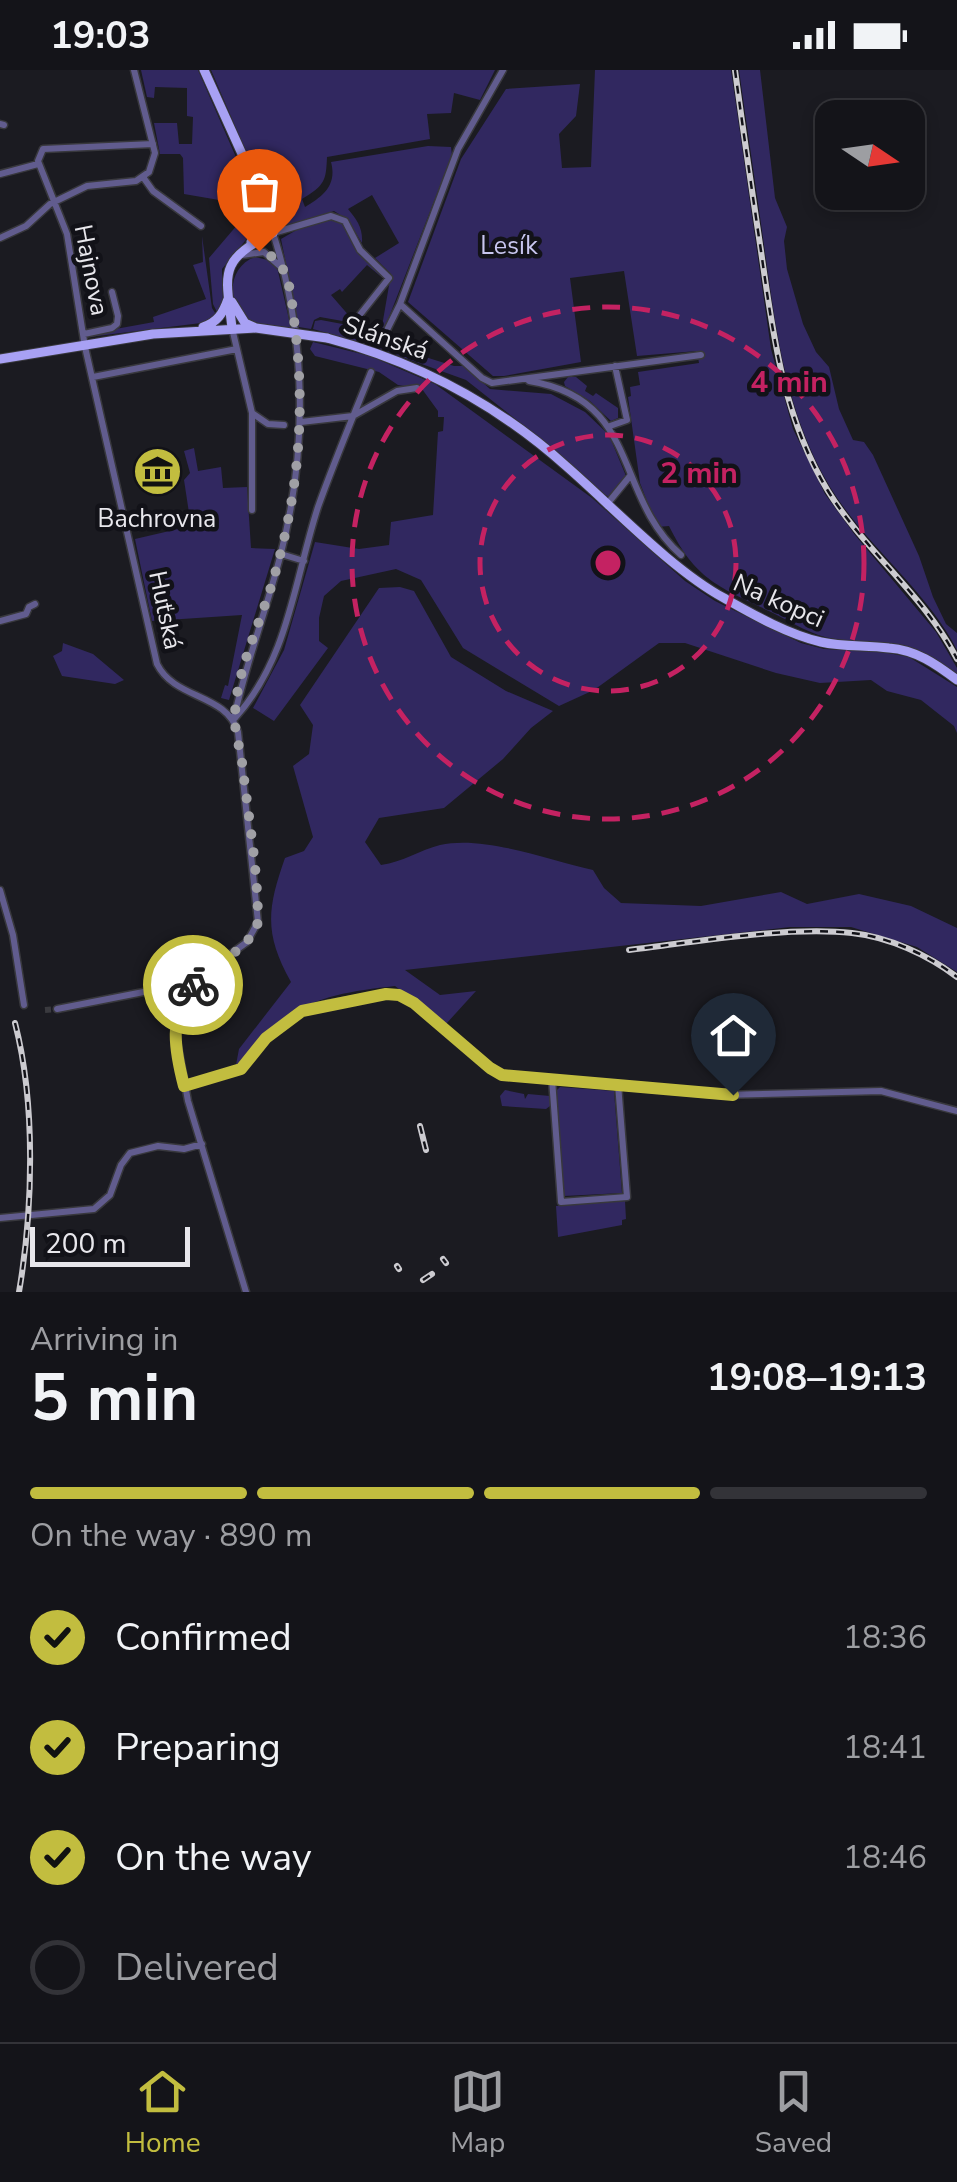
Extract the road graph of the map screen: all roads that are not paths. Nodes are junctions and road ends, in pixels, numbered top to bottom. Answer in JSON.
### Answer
{"nodes":[{"id":1,"x":134,"y":70,"type":"edge"},
{"id":2,"x":204,"y":70,"type":"edge"},
{"id":3,"x":503,"y":70,"type":"edge"},
{"id":4,"x":153,"y":144,"type":"junction"},
{"id":5,"x":38,"y":164,"type":"junction"},
{"id":6,"x":249,"y":173,"type":"junction"},
{"id":7,"x":0,"y":174,"type":"edge"},
{"id":8,"x":143,"y":177,"type":"junction"},
{"id":9,"x":55,"y":201,"type":"junction"},
{"id":10,"x":202,"y":226,"type":"dead end"},
{"id":11,"x":273,"y":234,"type":"junction"},
{"id":12,"x":0,"y":238,"type":"edge"},
{"id":13,"x":239,"y":255,"type":"junction"},
{"id":14,"x":286,"y":274,"type":"junction"},
{"id":15,"x":112,"y":292,"type":"dead end"},
{"id":16,"x":229,"y":296,"type":"junction"},
{"id":17,"x":400,"y":304,"type":"junction"},
{"id":18,"x":232,"y":328,"type":"junction"},
{"id":19,"x":256,"y":328,"type":"junction"},
{"id":20,"x":197,"y":330,"type":"junction"},
{"id":21,"x":84,"y":334,"type":"junction"},
{"id":22,"x":85,"y":347,"type":"junction"},
{"id":23,"x":237,"y":349,"type":"junction"},
{"id":24,"x":702,"y":354,"type":"dead end"},
{"id":25,"x":0,"y":359,"type":"edge"},
{"id":26,"x":615,"y":366,"type":"junction"},
{"id":27,"x":371,"y":372,"type":"dead end"},
{"id":28,"x":568,"y":373,"type":"junction"},
{"id":29,"x":92,"y":377,"type":"junction"},
{"id":30,"x":523,"y":381,"type":"junction"},
{"id":31,"x":417,"y":388,"type":"dead end"},
{"id":32,"x":561,"y":390,"type":"junction"},
{"id":33,"x":252,"y":413,"type":"junction"},
{"id":34,"x":354,"y":416,"type":"junction"},
{"id":35,"x":300,"y":422,"type":"junction"},
{"id":36,"x":284,"y":425,"type":"dead end"},
{"id":37,"x":609,"y":426,"type":"junction"},
{"id":38,"x":630,"y":476,"type":"junction"},
{"id":39,"x":608,"y":503,"type":"junction"},
{"id":40,"x":252,"y":510,"type":"dead end"},
{"id":41,"x":281,"y":554,"type":"junction"},
{"id":42,"x":681,"y":556,"type":"dead end"},
{"id":43,"x":304,"y":560,"type":"junction"},
{"id":44,"x":35,"y":604,"type":"dead end"},
{"id":45,"x":0,"y":621,"type":"edge"},
{"id":46,"x":957,"y":680,"type":"edge"},
{"id":47,"x":234,"y":720,"type":"junction"},
{"id":48,"x":0,"y":890,"type":"edge"},
{"id":49,"x":188,"y":992,"type":"junction"},
{"id":50,"x":24,"y":1005,"type":"dead end"},
{"id":51,"x":57,"y":1009,"type":"tunnel mouth"},
{"id":52,"x":552,"y":1080,"type":"junction"},
{"id":53,"x":618,"y":1084,"type":"junction"},
{"id":54,"x":184,"y":1086,"type":"junction"},
{"id":55,"x":957,"y":1111,"type":"edge"},
{"id":56,"x":202,"y":1144,"type":"junction"},
{"id":57,"x":0,"y":1218,"type":"edge"},
{"id":58,"x":246,"y":1292,"type":"edge"}],
"edges":[{"from":1,"to":4,"type":"street"},
{"from":2,"to":6,"type":"main road"},
{"from":3,"to":17,"type":"street"},
{"from":4,"to":5,"type":"street"},
{"from":4,"to":8,"type":"street"},
{"from":5,"to":7,"type":"street"},
{"from":5,"to":9,"type":"street","name":"Hajnova"},
{"from":6,"to":11,"type":"main road"},
{"from":6,"to":13,"type":"main road"},
{"from":8,"to":9,"type":"street"},
{"from":8,"to":10,"type":"street"},
{"from":9,"to":12,"type":"street"},
{"from":9,"to":21,"type":"street","name":"Hajnova"},
{"from":11,"to":13,"type":"main road"},
{"from":11,"to":14,"type":"street"},
{"from":11,"to":17,"type":"street"},
{"from":13,"to":14,"type":"street"},
{"from":13,"to":16,"type":"main road"},
{"from":14,"to":35,"type":"street"},
{"from":15,"to":21,"type":"street"},
{"from":16,"to":18,"type":"main road"},
{"from":16,"to":19,"type":"main road"},
{"from":16,"to":20,"type":"main road"},
{"from":17,"to":30,"type":"street"},
{"from":18,"to":19,"type":"main road","name":"Slánská"},
{"from":18,"to":20,"type":"main road","name":"Slánská"},
{"from":18,"to":23,"type":"street"},
{"from":19,"to":39,"type":"main road","name":"Slánská","bridge":true},
{"from":20,"to":22,"type":"main road","name":"Slánská"},
{"from":21,"to":22,"type":"street","name":"Hajnova"},
{"from":22,"to":25,"type":"main road","name":"Slánská"},
{"from":22,"to":29,"type":"street","name":"Huťská"},
{"from":23,"to":29,"type":"street"},
{"from":23,"to":33,"type":"street"},
{"from":24,"to":26,"type":"street"},
{"from":26,"to":28,"type":"street"},
{"from":26,"to":37,"type":"street"},
{"from":27,"to":34,"type":"street"},
{"from":28,"to":30,"type":"street"},
{"from":28,"to":32,"type":"street"},
{"from":29,"to":47,"type":"street","name":"Huťská"},
{"from":30,"to":32,"type":"street"},
{"from":31,"to":34,"type":"street","name":"Slánská"},
{"from":32,"to":37,"type":"street"},
{"from":33,"to":36,"type":"street"},
{"from":33,"to":40,"type":"street"},
{"from":34,"to":35,"type":"street","name":"Slánská"},
{"from":34,"to":43,"type":"street"},
{"from":35,"to":41,"type":"street"},
{"from":37,"to":38,"type":"street"},
{"from":38,"to":39,"type":"street"},
{"from":38,"to":42,"type":"street"},
{"from":39,"to":46,"type":"main road","name":"Na kopci"},
{"from":41,"to":43,"type":"street"},
{"from":41,"to":47,"type":"street"},
{"from":43,"to":47,"type":"street"},
{"from":44,"to":45,"type":"street"},
{"from":47,"to":49,"type":"street"},
{"from":48,"to":50,"type":"street"},
{"from":49,"to":51,"type":"street"},
{"from":49,"to":54,"type":"street"},
{"from":52,"to":53,"type":"street"},
{"from":52,"to":53,"type":"street"},
{"from":52,"to":54,"type":"street"},
{"from":53,"to":55,"type":"street"},
{"from":54,"to":56,"type":"street"},
{"from":56,"to":57,"type":"street"},
{"from":56,"to":58,"type":"street"}]}
